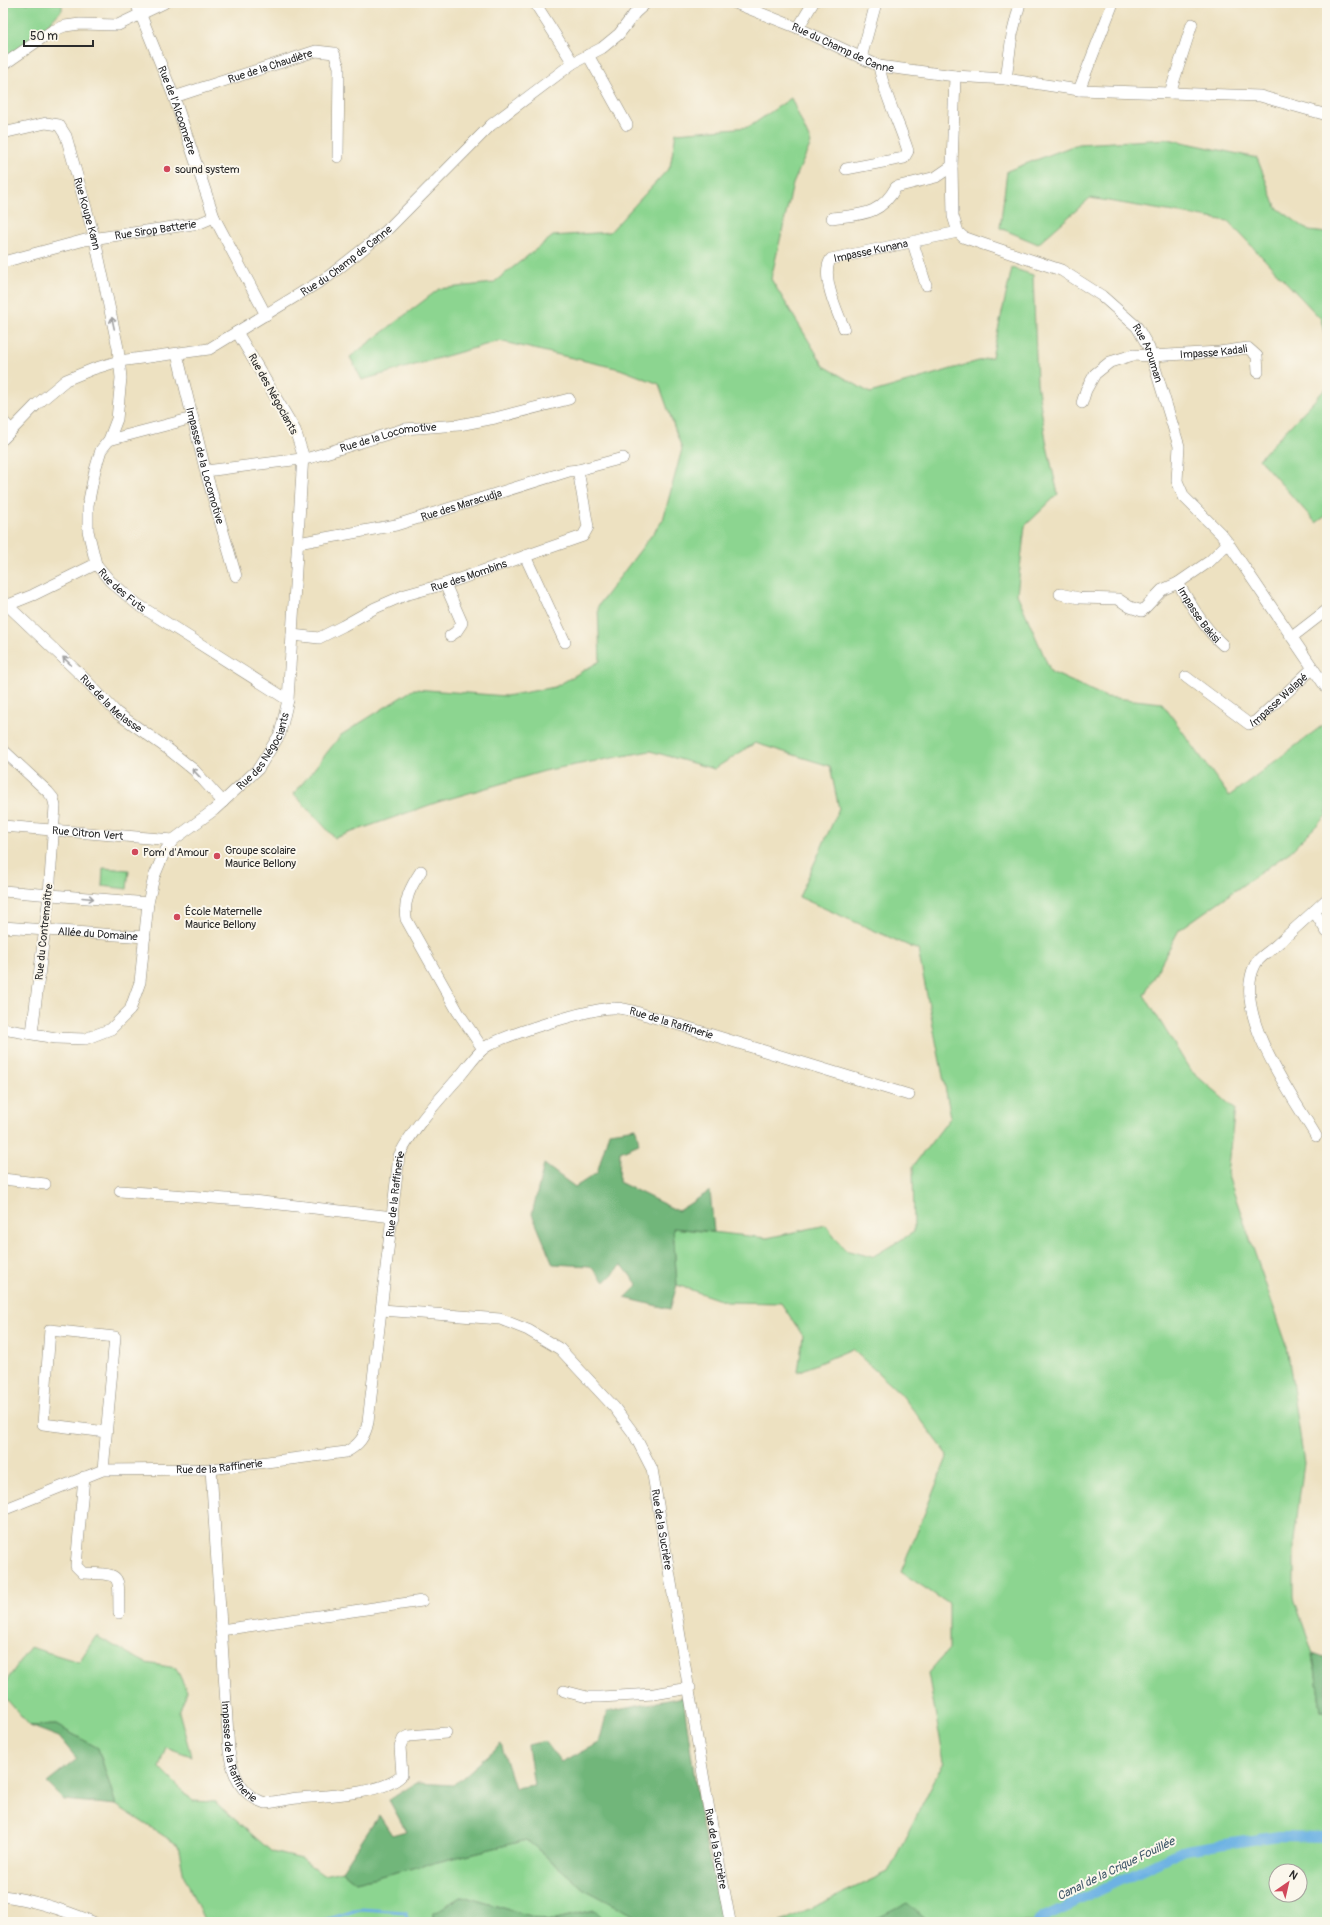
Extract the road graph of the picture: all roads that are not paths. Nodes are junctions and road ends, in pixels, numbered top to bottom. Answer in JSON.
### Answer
{"nodes":[{"id":1,"x":136,"y":3,"type":"edge"},
{"id":2,"x":164,"y":3,"type":"edge"},
{"id":3,"x":535,"y":3,"type":"edge"},
{"id":4,"x":646,"y":3,"type":"edge"},
{"id":5,"x":735,"y":3,"type":"edge"},
{"id":6,"x":813,"y":3,"type":"edge"},
{"id":7,"x":876,"y":3,"type":"edge"},
{"id":8,"x":1020,"y":3,"type":"edge"},
{"id":9,"x":1113,"y":3,"type":"edge"},
{"id":10,"x":141,"y":14,"type":"junction"},
{"id":11,"x":1192,"y":24,"type":"dead end"},
{"id":12,"x":798,"y":28,"type":"junction"},
{"id":13,"x":588,"y":55,"type":"junction"},
{"id":14,"x":861,"y":58,"type":"junction"},
{"id":15,"x":573,"y":63,"type":"junction"},
{"id":16,"x":3,"y":65,"type":"edge"},
{"id":17,"x":879,"y":66,"type":"junction"},
{"id":18,"x":955,"y":76,"type":"junction"},
{"id":19,"x":1006,"y":79,"type":"junction"},
{"id":20,"x":1079,"y":90,"type":"junction"},
{"id":21,"x":1170,"y":93,"type":"junction"},
{"id":22,"x":174,"y":97,"type":"junction"},
{"id":23,"x":1327,"y":115,"type":"edge"},
{"id":24,"x":627,"y":125,"type":"dead end"},
{"id":25,"x":3,"y":133,"type":"edge"},
{"id":26,"x":338,"y":157,"type":"dead end"},
{"id":27,"x":952,"y":166,"type":"junction"},
{"id":28,"x":846,"y":169,"type":"dead end"},
{"id":29,"x":214,"y":217,"type":"junction"},
{"id":30,"x":832,"y":218,"type":"dead end"},
{"id":31,"x":958,"y":232,"type":"junction"},
{"id":32,"x":96,"y":240,"type":"junction"},
{"id":33,"x":913,"y":243,"type":"junction"},
{"id":34,"x":3,"y":262,"type":"edge"},
{"id":35,"x":926,"y":285,"type":"dead end"},
{"id":36,"x":266,"y":315,"type":"junction"},
{"id":37,"x":844,"y":328,"type":"dead end"},
{"id":38,"x":238,"y":332,"type":"junction"},
{"id":39,"x":177,"y":354,"type":"junction"},
{"id":40,"x":1151,"y":356,"type":"junction"},
{"id":41,"x":118,"y":362,"type":"junction"},
{"id":42,"x":1258,"y":372,"type":"dead end"},
{"id":43,"x":569,"y":399,"type":"dead end"},
{"id":44,"x":1082,"y":403,"type":"dead end"},
{"id":45,"x":193,"y":418,"type":"junction"},
{"id":46,"x":3,"y":421,"type":"edge"},
{"id":47,"x":11,"y":430,"type":"junction"},
{"id":48,"x":3,"y":439,"type":"edge"},
{"id":49,"x":109,"y":440,"type":"junction"},
{"id":50,"x":303,"y":458,"type":"junction"},
{"id":51,"x":623,"y":458,"type":"dead end"},
{"id":52,"x":578,"y":470,"type":"junction"},
{"id":53,"x":206,"y":471,"type":"junction"},
{"id":54,"x":298,"y":543,"type":"junction"},
{"id":55,"x":1228,"y":543,"type":"junction"},
{"id":56,"x":525,"y":556,"type":"junction"},
{"id":57,"x":96,"y":564,"type":"junction"},
{"id":58,"x":236,"y":576,"type":"dead end"},
{"id":59,"x":1178,"y":583,"type":"junction"},
{"id":60,"x":445,"y":584,"type":"junction"},
{"id":61,"x":1060,"y":594,"type":"dead end"},
{"id":62,"x":4,"y":605,"type":"edge"},
{"id":63,"x":1327,"y":610,"type":"edge"},
{"id":64,"x":292,"y":635,"type":"junction"},
{"id":65,"x":450,"y":636,"type":"dead end"},
{"id":66,"x":1292,"y":637,"type":"junction"},
{"id":67,"x":565,"y":642,"type":"dead end"},
{"id":68,"x":1223,"y":644,"type":"dead end"},
{"id":69,"x":1312,"y":670,"type":"junction"},
{"id":70,"x":1186,"y":677,"type":"dead end"},
{"id":71,"x":1327,"y":689,"type":"edge"},
{"id":72,"x":288,"y":700,"type":"junction"},
{"id":73,"x":3,"y":750,"type":"edge"},
{"id":74,"x":223,"y":802,"type":"junction"},
{"id":75,"x":3,"y":826,"type":"edge"},
{"id":76,"x":54,"y":830,"type":"junction"},
{"id":77,"x":173,"y":840,"type":"junction"},
{"id":78,"x":420,"y":871,"type":"dead end"},
{"id":79,"x":3,"y":891,"type":"edge"},
{"id":80,"x":49,"y":895,"type":"junction"},
{"id":81,"x":1327,"y":899,"type":"edge"},
{"id":82,"x":148,"y":903,"type":"junction"},
{"id":83,"x":1314,"y":911,"type":"junction"},
{"id":84,"x":3,"y":927,"type":"edge"},
{"id":85,"x":45,"y":931,"type":"junction"},
{"id":86,"x":1327,"y":932,"type":"edge"},
{"id":87,"x":145,"y":937,"type":"junction"},
{"id":88,"x":3,"y":1029,"type":"edge"},
{"id":89,"x":32,"y":1033,"type":"junction"},
{"id":90,"x":483,"y":1049,"type":"junction"},
{"id":91,"x":909,"y":1095,"type":"dead end"},
{"id":92,"x":1316,"y":1136,"type":"dead end"},
{"id":93,"x":3,"y":1179,"type":"edge"},
{"id":94,"x":45,"y":1184,"type":"dead end"},
{"id":95,"x":120,"y":1191,"type":"dead end"},
{"id":96,"x":393,"y":1217,"type":"junction"},
{"id":97,"x":382,"y":1310,"type":"junction"},
{"id":98,"x":106,"y":1432,"type":"junction"},
{"id":99,"x":211,"y":1469,"type":"junction"},
{"id":100,"x":103,"y":1470,"type":"junction"},
{"id":101,"x":84,"y":1477,"type":"junction"},
{"id":102,"x":3,"y":1510,"type":"edge"},
{"id":103,"x":422,"y":1601,"type":"dead end"},
{"id":104,"x":119,"y":1613,"type":"dead end"},
{"id":105,"x":221,"y":1630,"type":"junction"},
{"id":106,"x":690,"y":1688,"type":"junction"},
{"id":107,"x":564,"y":1691,"type":"dead end"},
{"id":108,"x":446,"y":1733,"type":"dead end"},
{"id":109,"x":3,"y":1896,"type":"edge"},
{"id":110,"x":730,"y":1921,"type":"edge"},
{"id":111,"x":93,"y":1922,"type":"edge"}],
"edges":[{"from":1,"to":10,"type":"street","name":"Rue de l'Alcoometre"},
{"from":2,"to":10,"type":"street"},
{"from":3,"to":15,"type":"street"},
{"from":4,"to":13,"type":"street","name":"Rue du Champ de Canne"},
{"from":5,"to":12,"type":"street","name":"Rue du Champ de Canne"},
{"from":6,"to":12,"type":"street"},
{"from":7,"to":14,"type":"street"},
{"from":8,"to":19,"type":"street"},
{"from":9,"to":20,"type":"street"},
{"from":10,"to":16,"type":"street"},
{"from":10,"to":22,"type":"street","name":"Rue de l'Alcoometre"},
{"from":11,"to":21,"type":"street"},
{"from":12,"to":14,"type":"street","name":"Rue du Champ de Canne"},
{"from":13,"to":15,"type":"street","name":"Rue du Champ de Canne"},
{"from":13,"to":24,"type":"street"},
{"from":14,"to":17,"type":"street","name":"Rue du Champ de Canne"},
{"from":15,"to":36,"type":"street","name":"Rue du Champ de Canne"},
{"from":17,"to":18,"type":"street","name":"Rue du Champ de Canne"},
{"from":17,"to":28,"type":"street"},
{"from":18,"to":19,"type":"street","name":"Rue du Champ de Canne"},
{"from":18,"to":27,"type":"street"},
{"from":19,"to":20,"type":"street","name":"Rue du Champ de Canne"},
{"from":20,"to":21,"type":"street","name":"Rue du Champ de Canne"},
{"from":21,"to":23,"type":"street","name":"Rue du Champ de Canne"},
{"from":22,"to":26,"type":"street","name":"Rue de la Chaudière"},
{"from":22,"to":29,"type":"street","name":"Rue de l'Alcoometre"},
{"from":25,"to":32,"type":"street","name":"Rue Koupe Kann"},
{"from":27,"to":30,"type":"street"},
{"from":27,"to":31,"type":"street"},
{"from":29,"to":32,"type":"street","name":"Rue Sirop Batterie"},
{"from":29,"to":36,"type":"street","name":"Rue de l'Alcoometre"},
{"from":31,"to":33,"type":"street","name":"Impasse Kunana"},
{"from":31,"to":40,"type":"street","name":"Rue Arouman"},
{"from":32,"to":34,"type":"street","name":"Rue Sirop Batterie"},
{"from":41,"to":32,"type":"street","name":"Rue Koupe Kann","one_way":true},
{"from":33,"to":35,"type":"street"},
{"from":33,"to":37,"type":"street","name":"Impasse Kunana"},
{"from":36,"to":38,"type":"street","name":"Rue du Champ de Canne"},
{"from":38,"to":39,"type":"street","name":"Rue du Champ de Canne"},
{"from":38,"to":50,"type":"street","name":"Rue des Négociants"},
{"from":39,"to":41,"type":"street","name":"Rue du Champ de Canne"},
{"from":39,"to":45,"type":"street","name":"Impasse de la Locomotive"},
{"from":40,"to":42,"type":"street","name":"Impasse Kadali"},
{"from":40,"to":44,"type":"street","name":"Impasse Kadali"},
{"from":40,"to":55,"type":"street","name":"Rue Arouman"},
{"from":41,"to":47,"type":"street","name":"Rue du Champ de Canne"},
{"from":41,"to":49,"type":"street","name":"Rue des Futs"},
{"from":43,"to":50,"type":"street","name":"Rue de la Locomotive"},
{"from":45,"to":49,"type":"street"},
{"from":45,"to":53,"type":"street","name":"Impasse de la Locomotive"},
{"from":46,"to":47,"type":"street"},
{"from":47,"to":48,"type":"street","name":"Rue du Champ de Canne"},
{"from":49,"to":57,"type":"street","name":"Rue des Futs"},
{"from":50,"to":53,"type":"street","name":"Rue de la Locomotive"},
{"from":50,"to":54,"type":"street","name":"Rue des Négociants"},
{"from":51,"to":52,"type":"street","name":"Rue des Maracudja"},
{"from":52,"to":54,"type":"street","name":"Rue des Maracudja"},
{"from":52,"to":56,"type":"street","name":"Rue des Mombins"},
{"from":53,"to":58,"type":"street","name":"Impasse de la Locomotive"},
{"from":54,"to":64,"type":"street","name":"Rue des Négociants"},
{"from":55,"to":59,"type":"street","name":"Impasse Bakisi"},
{"from":55,"to":66,"type":"street","name":"Rue Arouman"},
{"from":56,"to":60,"type":"street","name":"Rue des Mombins"},
{"from":56,"to":67,"type":"street"},
{"from":57,"to":62,"type":"street"},
{"from":57,"to":72,"type":"street","name":"Rue des Futs"},
{"from":59,"to":61,"type":"street","name":"Impasse Bakisi"},
{"from":59,"to":68,"type":"street","name":"Impasse Bakisi"},
{"from":60,"to":64,"type":"street","name":"Rue des Mombins"},
{"from":60,"to":65,"type":"street"},
{"from":74,"to":62,"type":"street","name":"Rue de la Melasse","one_way":true},
{"from":63,"to":66,"type":"street"},
{"from":64,"to":72,"type":"street","name":"Rue des Négociants"},
{"from":66,"to":69,"type":"street","name":"Rue Arouman"},
{"from":69,"to":70,"type":"street","name":"Impasse Walapé"},
{"from":69,"to":71,"type":"street","name":"Rue Arouman"},
{"from":72,"to":74,"type":"street","name":"Rue des Négociants"},
{"from":73,"to":76,"type":"street","name":"Rue du Contremaître"},
{"from":74,"to":77,"type":"street","name":"Rue des Négociants"},
{"from":75,"to":76,"type":"street","name":"Rue Citron Vert"},
{"from":76,"to":77,"type":"street","name":"Rue Citron Vert"},
{"from":76,"to":80,"type":"street","name":"Rue du Contremaître"},
{"from":77,"to":82,"type":"street","name":"Rue des Négociants"},
{"from":78,"to":90,"type":"street"},
{"from":79,"to":80,"type":"street"},
{"from":80,"to":82,"type":"street","one_way":true},
{"from":80,"to":85,"type":"street","name":"Rue du Contremaître"},
{"from":81,"to":83,"type":"street"},
{"from":82,"to":87,"type":"street","name":"Rue des Négociants"},
{"from":83,"to":86,"type":"street"},
{"from":83,"to":92,"type":"street"},
{"from":84,"to":85,"type":"street","name":"Allée du Domaine"},
{"from":85,"to":87,"type":"street","name":"Allée du Domaine"},
{"from":85,"to":89,"type":"street","name":"Rue du Contremaître"},
{"from":87,"to":89,"type":"street","name":"Rue des Négociants"},
{"from":88,"to":89,"type":"street","name":"Rue des Négociants"},
{"from":90,"to":91,"type":"street","name":"Rue de la Raffinerie"},
{"from":90,"to":96,"type":"street","name":"Rue de la Raffinerie"},
{"from":93,"to":94,"type":"street"},
{"from":95,"to":96,"type":"street"},
{"from":96,"to":97,"type":"street","name":"Rue de la Raffinerie"},
{"from":97,"to":99,"type":"street","name":"Rue de la Raffinerie"},
{"from":97,"to":106,"type":"street","name":"Rue de la Sucrière"},
{"from":98,"to":98,"type":"street"},
{"from":98,"to":100,"type":"street"},
{"from":99,"to":100,"type":"street","name":"Rue de la Raffinerie"},
{"from":99,"to":105,"type":"street","name":"Impasse de la Raffinerie"},
{"from":100,"to":101,"type":"street","name":"Rue de la Raffinerie"},
{"from":101,"to":102,"type":"street","name":"Rue de la Raffinerie"},
{"from":101,"to":104,"type":"street"},
{"from":103,"to":105,"type":"street"},
{"from":105,"to":108,"type":"street","name":"Impasse de la Raffinerie"},
{"from":106,"to":107,"type":"street"},
{"from":106,"to":110,"type":"street","name":"Rue de la Sucrière"},
{"from":109,"to":111,"type":"street"}]}
